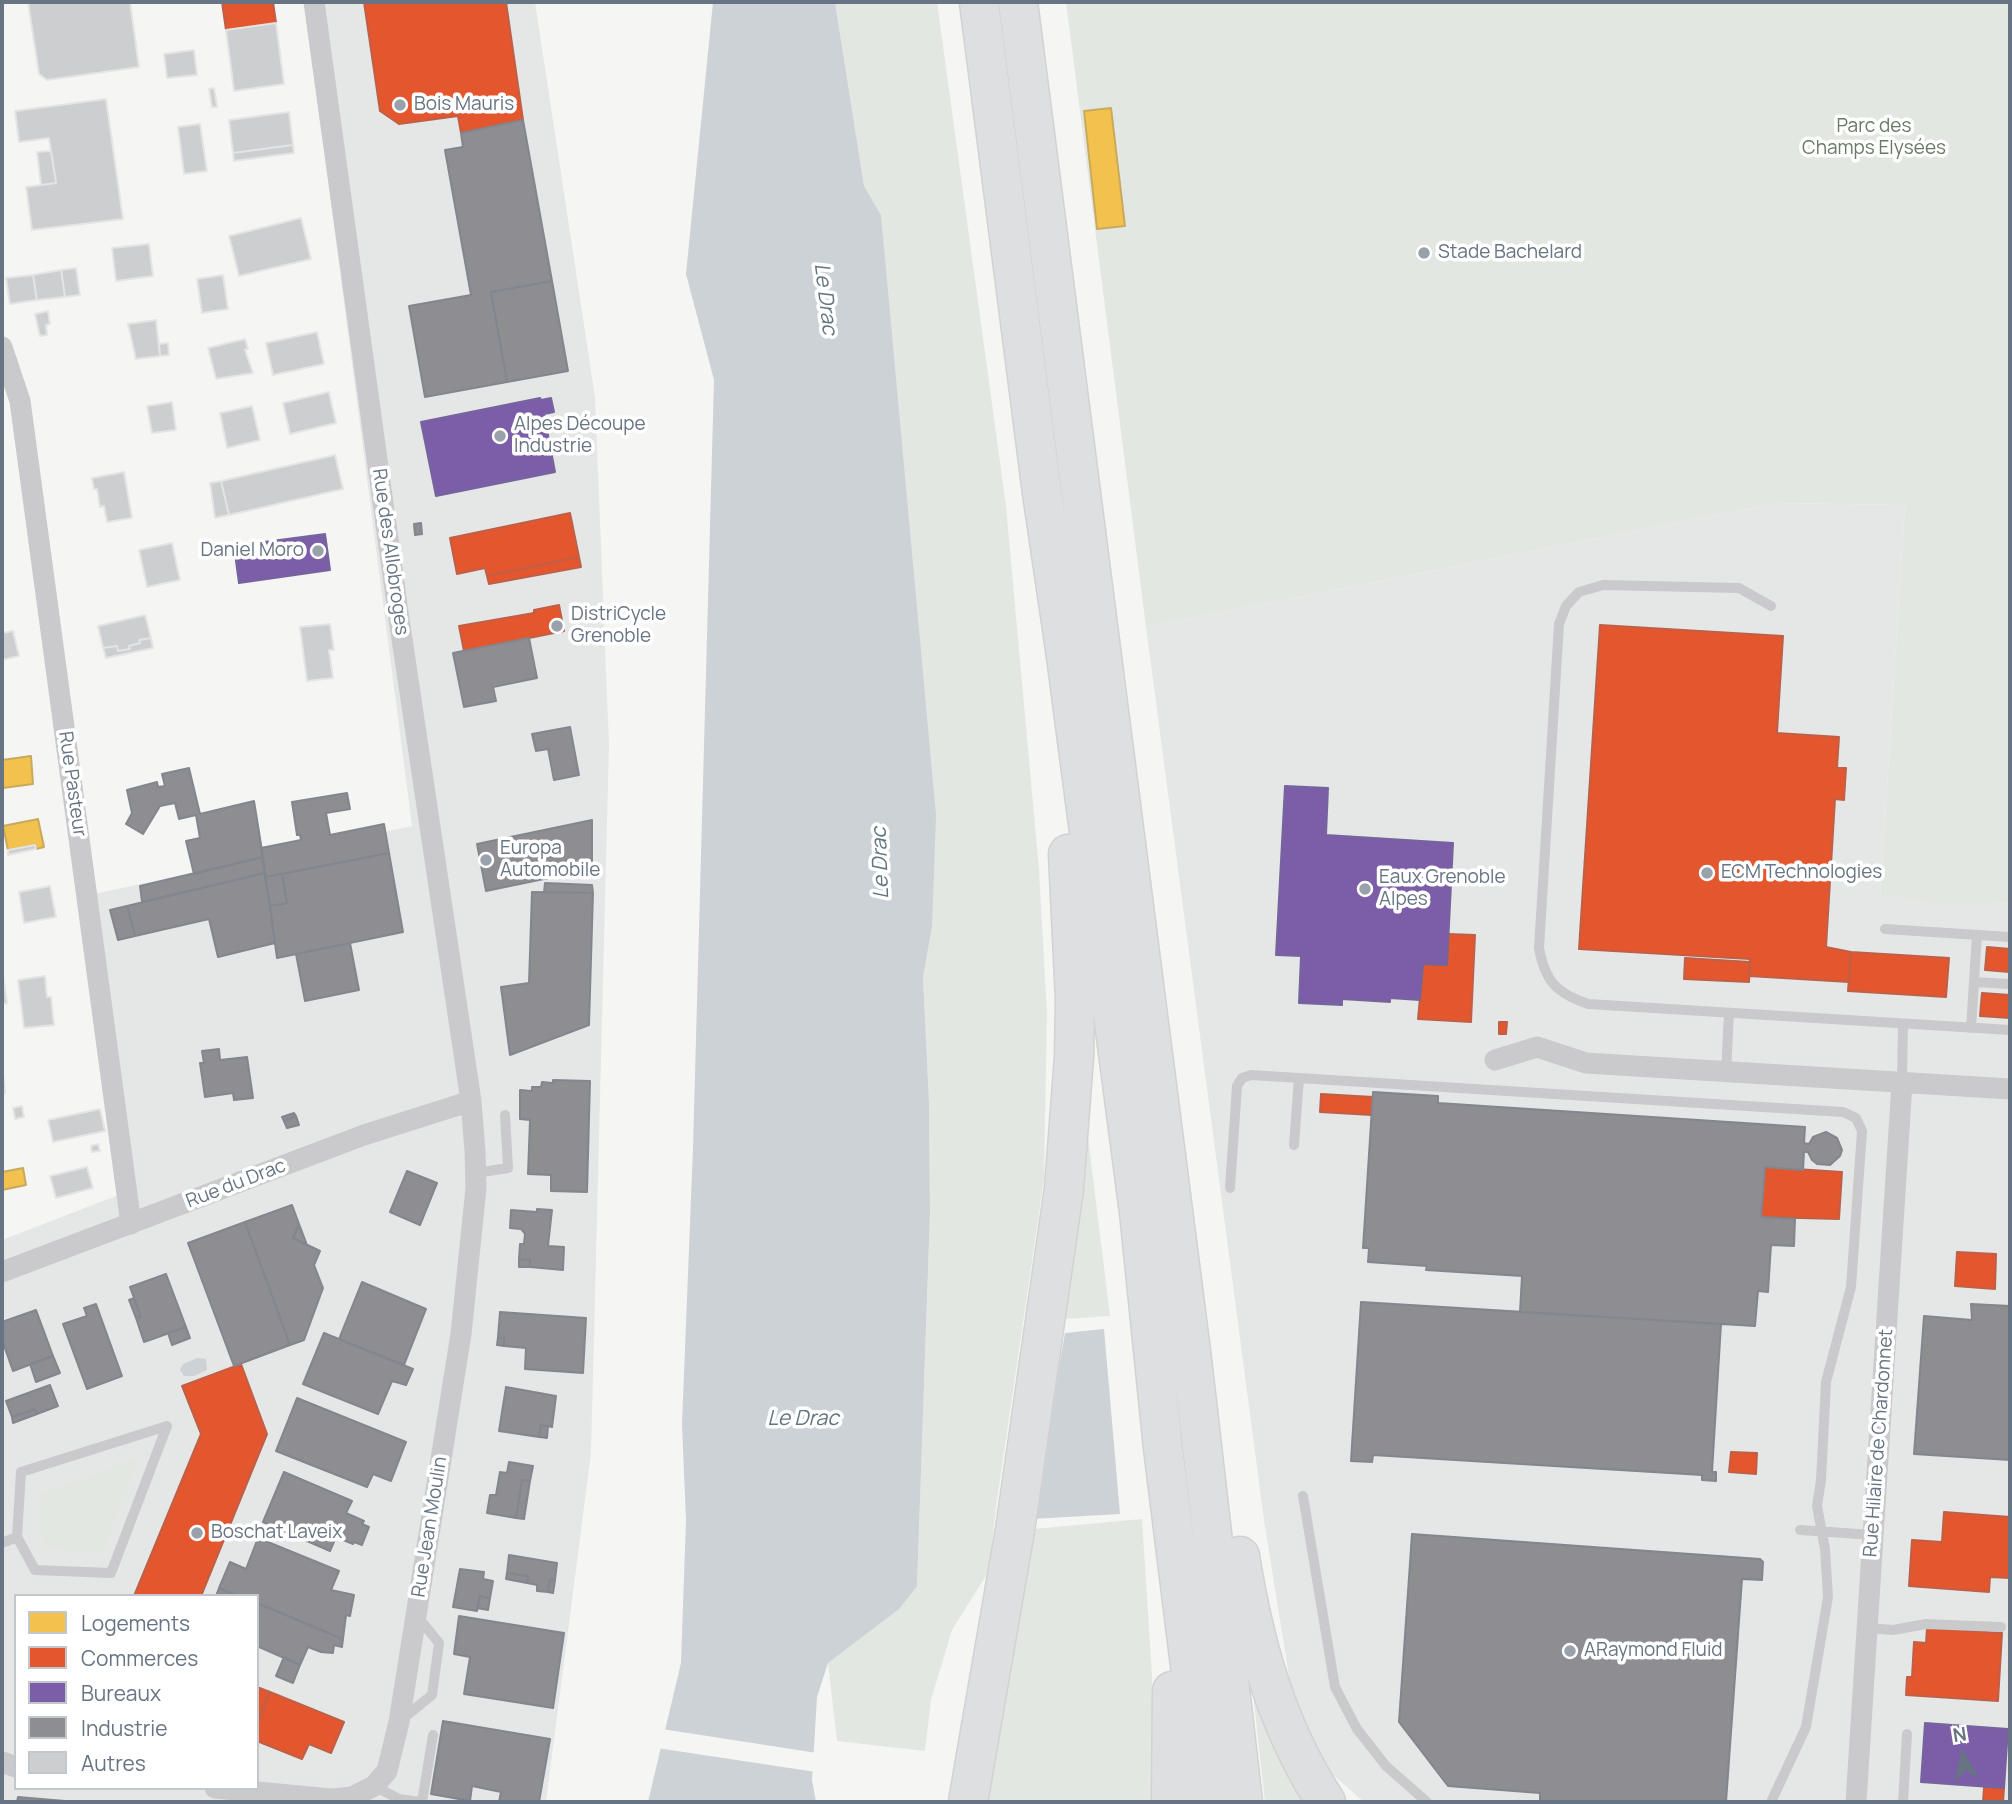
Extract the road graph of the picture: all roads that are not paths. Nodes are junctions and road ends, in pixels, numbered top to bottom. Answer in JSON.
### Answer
{"nodes":[{"id":1,"x":314,"y":2,"type":"edge"},
{"id":2,"x":979,"y":2,"type":"edge"},
{"id":3,"x":1017,"y":2,"type":"edge"},
{"id":4,"x":2,"y":347,"type":"edge"},
{"id":5,"x":1042,"y":493,"type":"junction"},
{"id":6,"x":1771,"y":606,"type":"dead end"},
{"id":7,"x":1885,"y":929,"type":"dead end"},
{"id":8,"x":1976,"y":935,"type":"junction"},
{"id":9,"x":2010,"y":937,"type":"edge"},
{"id":10,"x":1974,"y":982,"type":"junction"},
{"id":11,"x":2010,"y":984,"type":"edge"},
{"id":12,"x":1729,"y":1013,"type":"junction"},
{"id":13,"x":1903,"y":1024,"type":"junction"},
{"id":14,"x":1971,"y":1028,"type":"junction"},
{"id":15,"x":2010,"y":1030,"type":"edge"},
{"id":16,"x":1495,"y":1060,"type":"dead end"},
{"id":17,"x":1726,"y":1072,"type":"junction"},
{"id":18,"x":1299,"y":1078,"type":"junction"},
{"id":19,"x":1902,"y":1083,"type":"junction"},
{"id":20,"x":2010,"y":1089,"type":"edge"},
{"id":21,"x":471,"y":1101,"type":"junction"},
{"id":22,"x":505,"y":1115,"type":"dead end"},
{"id":23,"x":1294,"y":1145,"type":"dead end"},
{"id":24,"x":476,"y":1173,"type":"junction"},
{"id":25,"x":1230,"y":1188,"type":"dead end"},
{"id":26,"x":131,"y":1224,"type":"junction"},
{"id":27,"x":2,"y":1272,"type":"edge"},
{"id":28,"x":1191,"y":1351,"type":"junction"},
{"id":29,"x":1163,"y":1448,"type":"junction"},
{"id":30,"x":1303,"y":1496,"type":"dead end"},
{"id":31,"x":1800,"y":1530,"type":"dead end"},
{"id":32,"x":1822,"y":1531,"type":"junction"},
{"id":33,"x":1873,"y":1535,"type":"junction"},
{"id":34,"x":17,"y":1537,"type":"junction"},
{"id":35,"x":2,"y":1543,"type":"edge"},
{"id":36,"x":2001,"y":1627,"type":"dead end"},
{"id":37,"x":1867,"y":1628,"type":"junction"},
{"id":38,"x":1907,"y":1734,"type":"dead end"},
{"id":39,"x":433,"y":1735,"type":"dead end"},
{"id":40,"x":374,"y":1786,"type":"junction"},
{"id":41,"x":238,"y":1790,"type":"edge"},
{"id":42,"x":421,"y":1802,"type":"edge"},
{"id":43,"x":968,"y":1802,"type":"edge"},
{"id":44,"x":1171,"y":1802,"type":"edge"},
{"id":45,"x":1207,"y":1802,"type":"edge"},
{"id":46,"x":1243,"y":1802,"type":"edge"},
{"id":47,"x":1326,"y":1802,"type":"edge"},
{"id":48,"x":1427,"y":1802,"type":"edge"},
{"id":49,"x":1771,"y":1802,"type":"edge"},
{"id":50,"x":1856,"y":1802,"type":"edge"},
{"id":51,"x":1902,"y":1802,"type":"edge"}],
"edges":[{"from":1,"to":21,"type":"street","name":"Rue des Allobroges"},
{"from":2,"to":5,"type":"highway"},
{"from":3,"to":28,"type":"highway"},
{"from":4,"to":26,"type":"street","name":"Rue Pasteur"},
{"from":5,"to":29,"type":"highway"},
{"from":5,"to":43,"type":"highway"},
{"from":6,"to":12,"type":"lane"},
{"from":7,"to":8,"type":"lane"},
{"from":8,"to":9,"type":"lane"},
{"from":8,"to":10,"type":"lane"},
{"from":10,"to":11,"type":"lane"},
{"from":10,"to":14,"type":"lane"},
{"from":12,"to":13,"type":"lane"},
{"from":12,"to":17,"type":"lane"},
{"from":13,"to":14,"type":"lane"},
{"from":13,"to":19,"type":"lane"},
{"from":14,"to":15,"type":"lane"},
{"from":16,"to":17,"type":"street"},
{"from":17,"to":19,"type":"street"},
{"from":18,"to":23,"type":"lane"},
{"from":18,"to":25,"type":"lane"},
{"from":18,"to":32,"type":"lane"},
{"from":19,"to":20,"type":"street"},
{"from":19,"to":33,"type":"street","name":"Rue Hilaire de Chardonnet"},
{"from":21,"to":24,"type":"street","name":"Rue Jean Moulin"},
{"from":21,"to":26,"type":"street","name":"Rue du Drac"},
{"from":22,"to":24,"type":"lane"},
{"from":24,"to":40,"type":"street","name":"Rue Jean Moulin"},
{"from":26,"to":27,"type":"street","name":"Rue du Drac"},
{"from":28,"to":46,"type":"highway"},
{"from":28,"to":47,"type":"highway"},
{"from":29,"to":44,"type":"highway"},
{"from":29,"to":45,"type":"highway"},
{"from":30,"to":48,"type":"lane"},
{"from":31,"to":32,"type":"lane"},
{"from":32,"to":33,"type":"lane"},
{"from":32,"to":49,"type":"lane"},
{"from":33,"to":37,"type":"street","name":"Rue Hilaire de Chardonnet"},
{"from":34,"to":34,"type":"lane"},
{"from":34,"to":35,"type":"lane"},
{"from":36,"to":37,"type":"lane"},
{"from":37,"to":50,"type":"street","name":"Rue Hilaire de Chardonnet"},
{"from":38,"to":51,"type":"lane"},
{"from":39,"to":42,"type":"lane"},
{"from":40,"to":41,"type":"street"},
{"from":40,"to":42,"type":"lane"}]}
